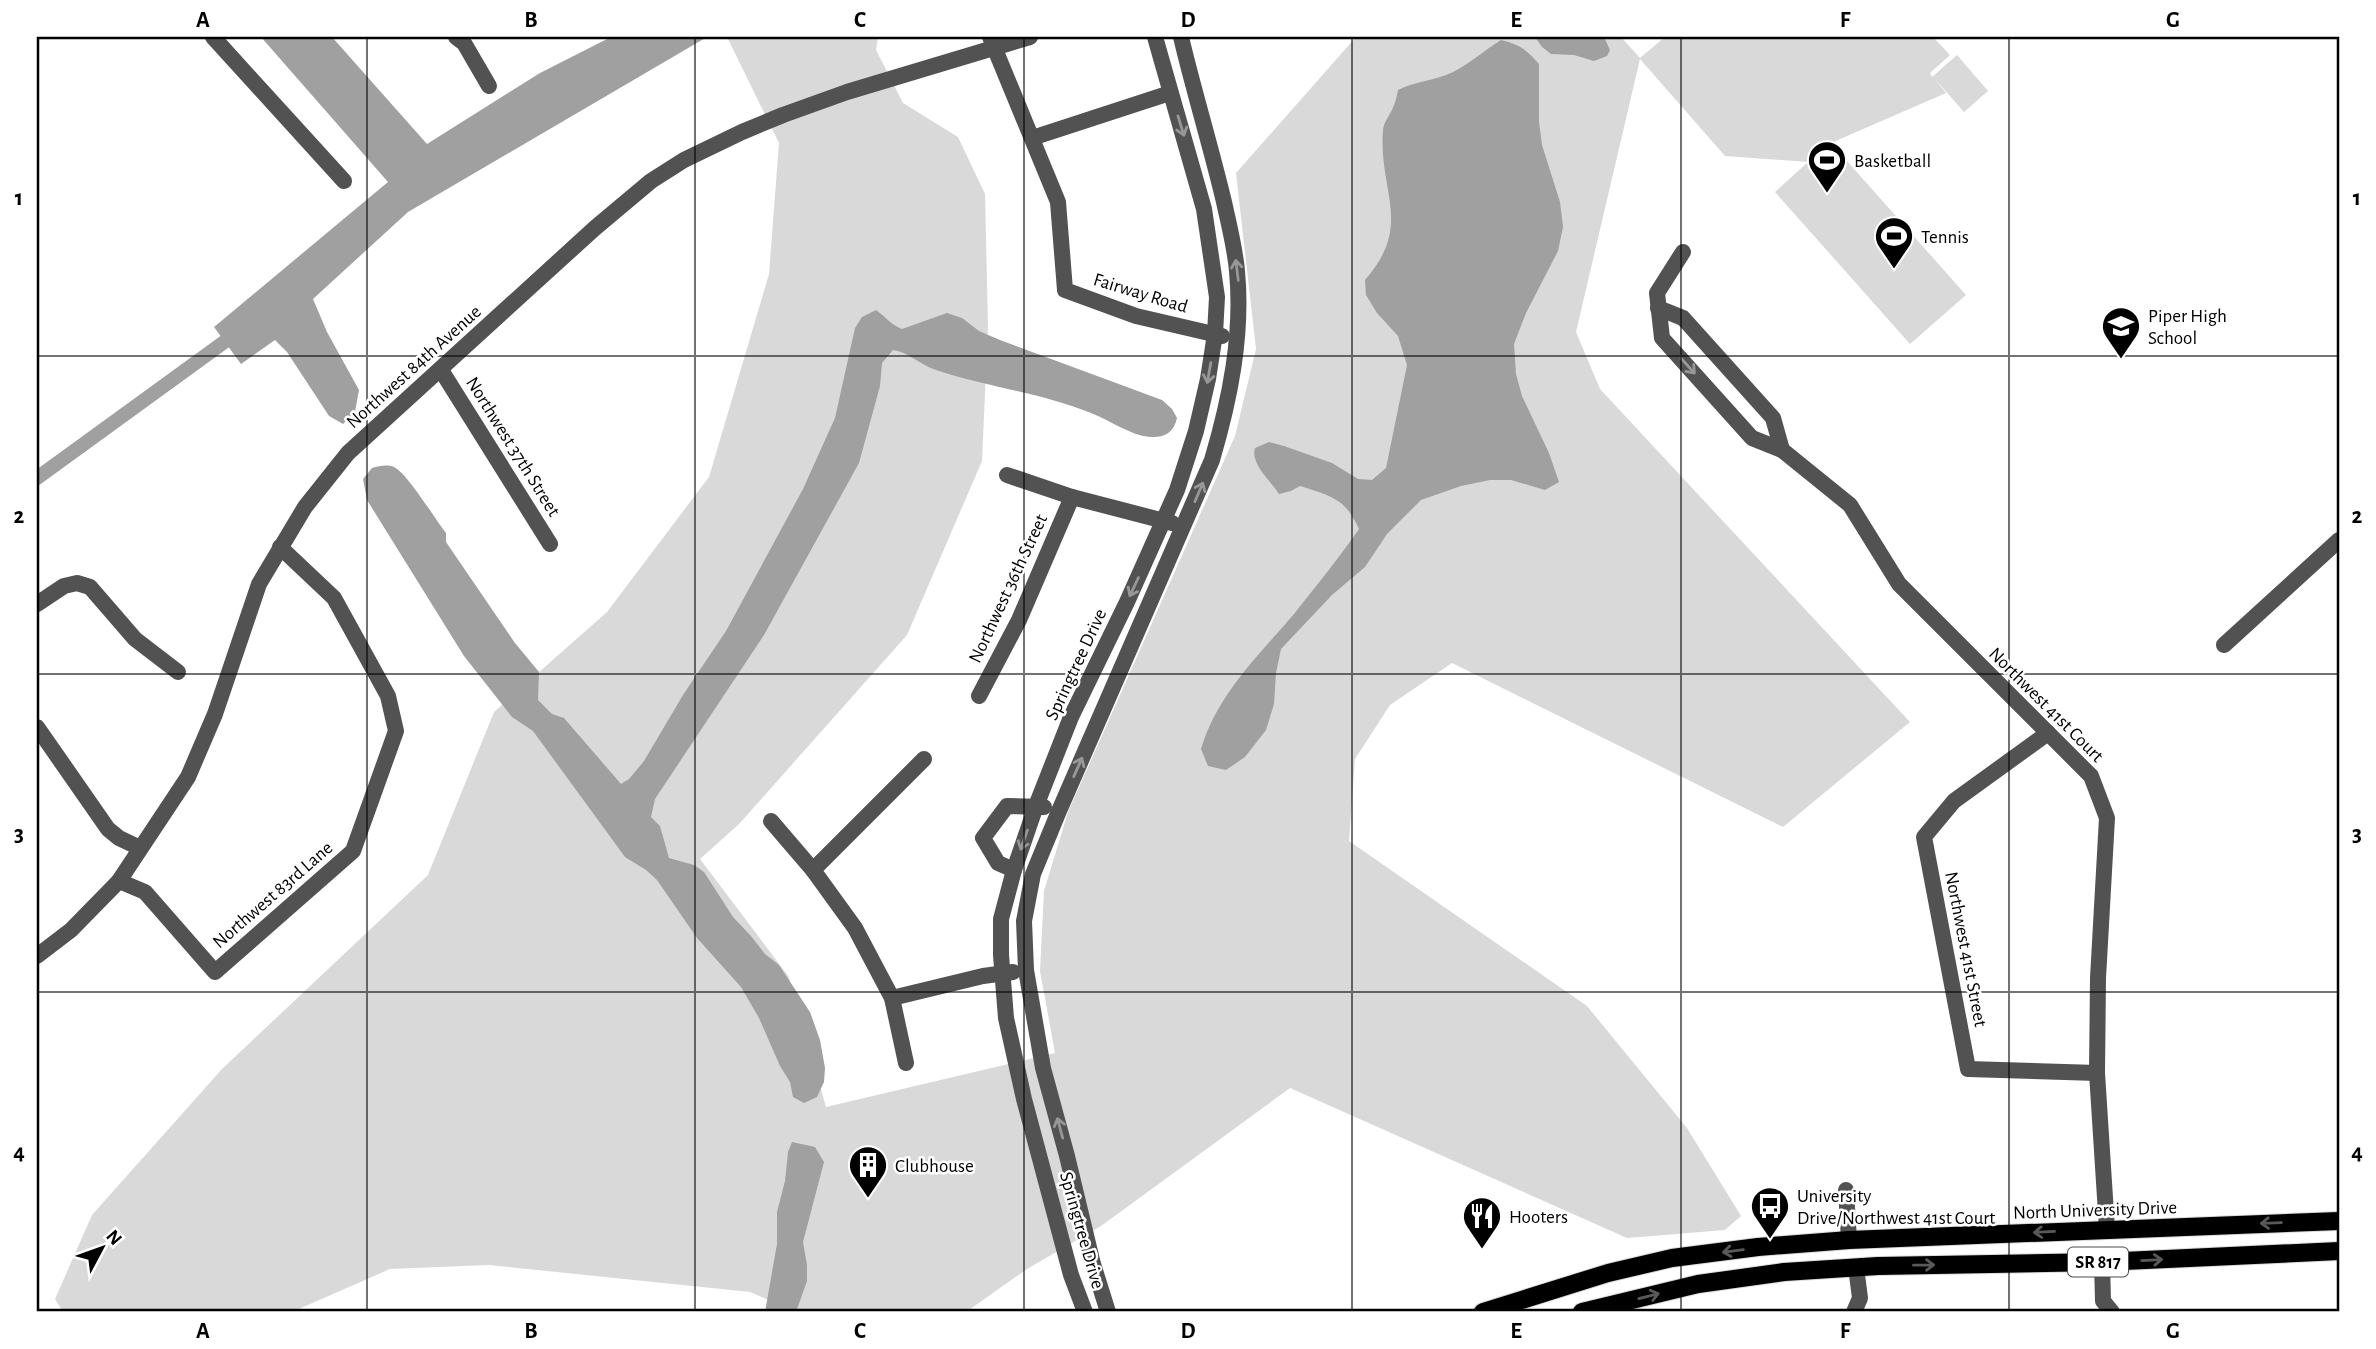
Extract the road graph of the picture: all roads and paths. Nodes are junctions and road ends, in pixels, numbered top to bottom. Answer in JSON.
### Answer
{"nodes":[{"id":1,"x":213,"y":37,"type":"edge"},
{"id":2,"x":1030,"y":37,"type":"edge"},
{"id":3,"x":1155,"y":37,"type":"edge"},
{"id":4,"x":1181,"y":37,"type":"edge"},
{"id":5,"x":461,"y":39,"type":"edge"},
{"id":6,"x":992,"y":43,"type":"edge"},
{"id":7,"x":489,"y":86,"type":"dead end"},
{"id":8,"x":1170,"y":93,"type":"junction"},
{"id":9,"x":1031,"y":138,"type":"junction"},
{"id":10,"x":344,"y":181,"type":"dead end"},
{"id":11,"x":1683,"y":252,"type":"dead end"},
{"id":12,"x":1658,"y":308,"type":"junction"},
{"id":13,"x":1215,"y":334,"type":"junction"},
{"id":14,"x":1237,"y":339,"type":"junction"},
{"id":15,"x":441,"y":370,"type":"junction"},
{"id":16,"x":1782,"y":450,"type":"junction"},
{"id":17,"x":1007,"y":475,"type":"dead end"},
{"id":18,"x":1072,"y":497,"type":"junction"},
{"id":19,"x":1165,"y":520,"type":"junction"},
{"id":20,"x":1184,"y":528,"type":"junction"},
{"id":21,"x":2339,"y":540,"type":"edge"},
{"id":22,"x":550,"y":544,"type":"dead end"},
{"id":23,"x":280,"y":547,"type":"junction"},
{"id":24,"x":37,"y":604,"type":"edge"},
{"id":25,"x":2224,"y":645,"type":"dead end"},
{"id":26,"x":178,"y":672,"type":"dead end"},
{"id":27,"x":979,"y":696,"type":"dead end"},
{"id":28,"x":37,"y":727,"type":"edge"},
{"id":29,"x":2048,"y":733,"type":"junction"},
{"id":30,"x":924,"y":759,"type":"dead end"},
{"id":31,"x":1036,"y":806,"type":"junction"},
{"id":32,"x":1059,"y":811,"type":"junction"},
{"id":33,"x":771,"y":821,"type":"dead end"},
{"id":34,"x":140,"y":848,"type":"junction"},
{"id":35,"x":813,"y":870,"type":"junction"},
{"id":36,"x":1014,"y":870,"type":"junction"},
{"id":37,"x":119,"y":881,"type":"junction"},
{"id":38,"x":37,"y":956,"type":"edge"},
{"id":39,"x":1026,"y":970,"type":"junction"},
{"id":40,"x":1003,"y":973,"type":"junction"},
{"id":41,"x":892,"y":998,"type":"junction"},
{"id":42,"x":906,"y":1063,"type":"dead end"},
{"id":43,"x":2097,"y":1073,"type":"junction"},
{"id":44,"x":1846,"y":1190,"type":"dead end"},
{"id":45,"x":2339,"y":1221,"type":"edge"},
{"id":46,"x":2108,"y":1228,"type":"junction"},
{"id":47,"x":1908,"y":1238,"type":"junction"},
{"id":48,"x":1843,"y":1240,"type":"junction"},
{"id":49,"x":2339,"y":1251,"type":"edge"},
{"id":50,"x":2102,"y":1262,"type":"junction"},
{"id":51,"x":1864,"y":1267,"type":"junction"},
{"id":52,"x":1796,"y":1273,"type":"junction"},
{"id":53,"x":1085,"y":1312,"type":"edge"},
{"id":54,"x":1108,"y":1312,"type":"edge"},
{"id":55,"x":1483,"y":1312,"type":"edge"},
{"id":56,"x":1582,"y":1312,"type":"edge"},
{"id":57,"x":1858,"y":1312,"type":"edge"},
{"id":58,"x":2112,"y":1312,"type":"edge"}],
"edges":[{"from":1,"to":10,"type":"street"},
{"from":2,"to":6,"type":"street","name":"Northwest 84th Avenue"},
{"from":3,"to":8,"type":"street","name":"Springtree Drive"},
{"from":14,"to":4,"type":"street","name":"Springtree Drive","one_way":true},
{"from":5,"to":7,"type":"street"},
{"from":6,"to":9,"type":"street","name":"Fairway Road"},
{"from":6,"to":15,"type":"street","name":"Northwest 84th Avenue"},
{"from":8,"to":9,"type":"street"},
{"from":8,"to":13,"type":"street","name":"Springtree Drive","one_way":true},
{"from":9,"to":13,"type":"street","name":"Fairway Road"},
{"from":11,"to":12,"type":"street","name":"Northwest 41st Court"},
{"from":12,"to":16,"type":"street"},
{"from":12,"to":16,"type":"street","name":"Northwest 41st Court","one_way":true},
{"from":13,"to":14,"type":"street","name":"Fairway Road"},
{"from":13,"to":19,"type":"street","name":"Springtree Drive","one_way":true},
{"from":20,"to":14,"type":"street","name":"Springtree Drive","one_way":true},
{"from":15,"to":22,"type":"street","name":"Northwest 37th Street"},
{"from":15,"to":23,"type":"street","name":"Northwest 84th Avenue"},
{"from":16,"to":29,"type":"street","name":"Northwest 41st Court"},
{"from":17,"to":18,"type":"street"},
{"from":18,"to":19,"type":"street"},
{"from":18,"to":27,"type":"street","name":"Northwest 36th Street"},
{"from":19,"to":20,"type":"street"},
{"from":19,"to":31,"type":"street","name":"Springtree Drive","one_way":true},
{"from":32,"to":20,"type":"street","name":"Springtree Drive","one_way":true},
{"from":21,"to":25,"type":"street"},
{"from":23,"to":34,"type":"street","name":"Northwest 84th Avenue"},
{"from":23,"to":37,"type":"street","name":"Northwest 83rd Lane"},
{"from":24,"to":26,"type":"street"},
{"from":28,"to":34,"type":"street"},
{"from":29,"to":43,"type":"street","name":"Northwest 41st Court"},
{"from":29,"to":43,"type":"street","name":"Northwest 41st Street"},
{"from":30,"to":35,"type":"street"},
{"from":31,"to":32,"type":"street"},
{"from":31,"to":36,"type":"street","name":"Springtree Drive","one_way":true},
{"from":31,"to":36,"type":"street"},
{"from":32,"to":39,"type":"street","name":"Springtree Drive"},
{"from":33,"to":35,"type":"street"},
{"from":34,"to":37,"type":"street","name":"Northwest 84th Avenue"},
{"from":35,"to":41,"type":"street"},
{"from":36,"to":40,"type":"street","name":"Springtree Drive"},
{"from":37,"to":38,"type":"street","name":"Northwest 84th Avenue"},
{"from":39,"to":40,"type":"street"},
{"from":54,"to":39,"type":"street","name":"Springtree Drive","one_way":true},
{"from":40,"to":41,"type":"street"},
{"from":40,"to":53,"type":"street","name":"Springtree Drive"},
{"from":41,"to":42,"type":"street"},
{"from":43,"to":46,"type":"street","name":"Northwest 41st Court"},
{"from":44,"to":48,"type":"street"},
{"from":45,"to":46,"type":"main road","name":"North University Drive","number":"SR 817","one_way":true},
{"from":46,"to":47,"type":"main road","name":"North University Drive","number":"SR 817","one_way":true},
{"from":47,"to":48,"type":"main road","name":"North University Drive","number":"SR 817"},
{"from":47,"to":51,"type":"main road"},
{"from":48,"to":52,"type":"main road"},
{"from":48,"to":55,"type":"main road","name":"North University Drive","number":"SR 817","one_way":true},
{"from":50,"to":49,"type":"main road","number":"SR 817","one_way":true},
{"from":51,"to":50,"type":"main road","number":"SR 817","one_way":true},
{"from":50,"to":58,"type":"street"},
{"from":51,"to":52,"type":"main road","number":"SR 817"},
{"from":51,"to":57,"type":"street"},
{"from":56,"to":52,"type":"main road","number":"SR 817","one_way":true}]}
